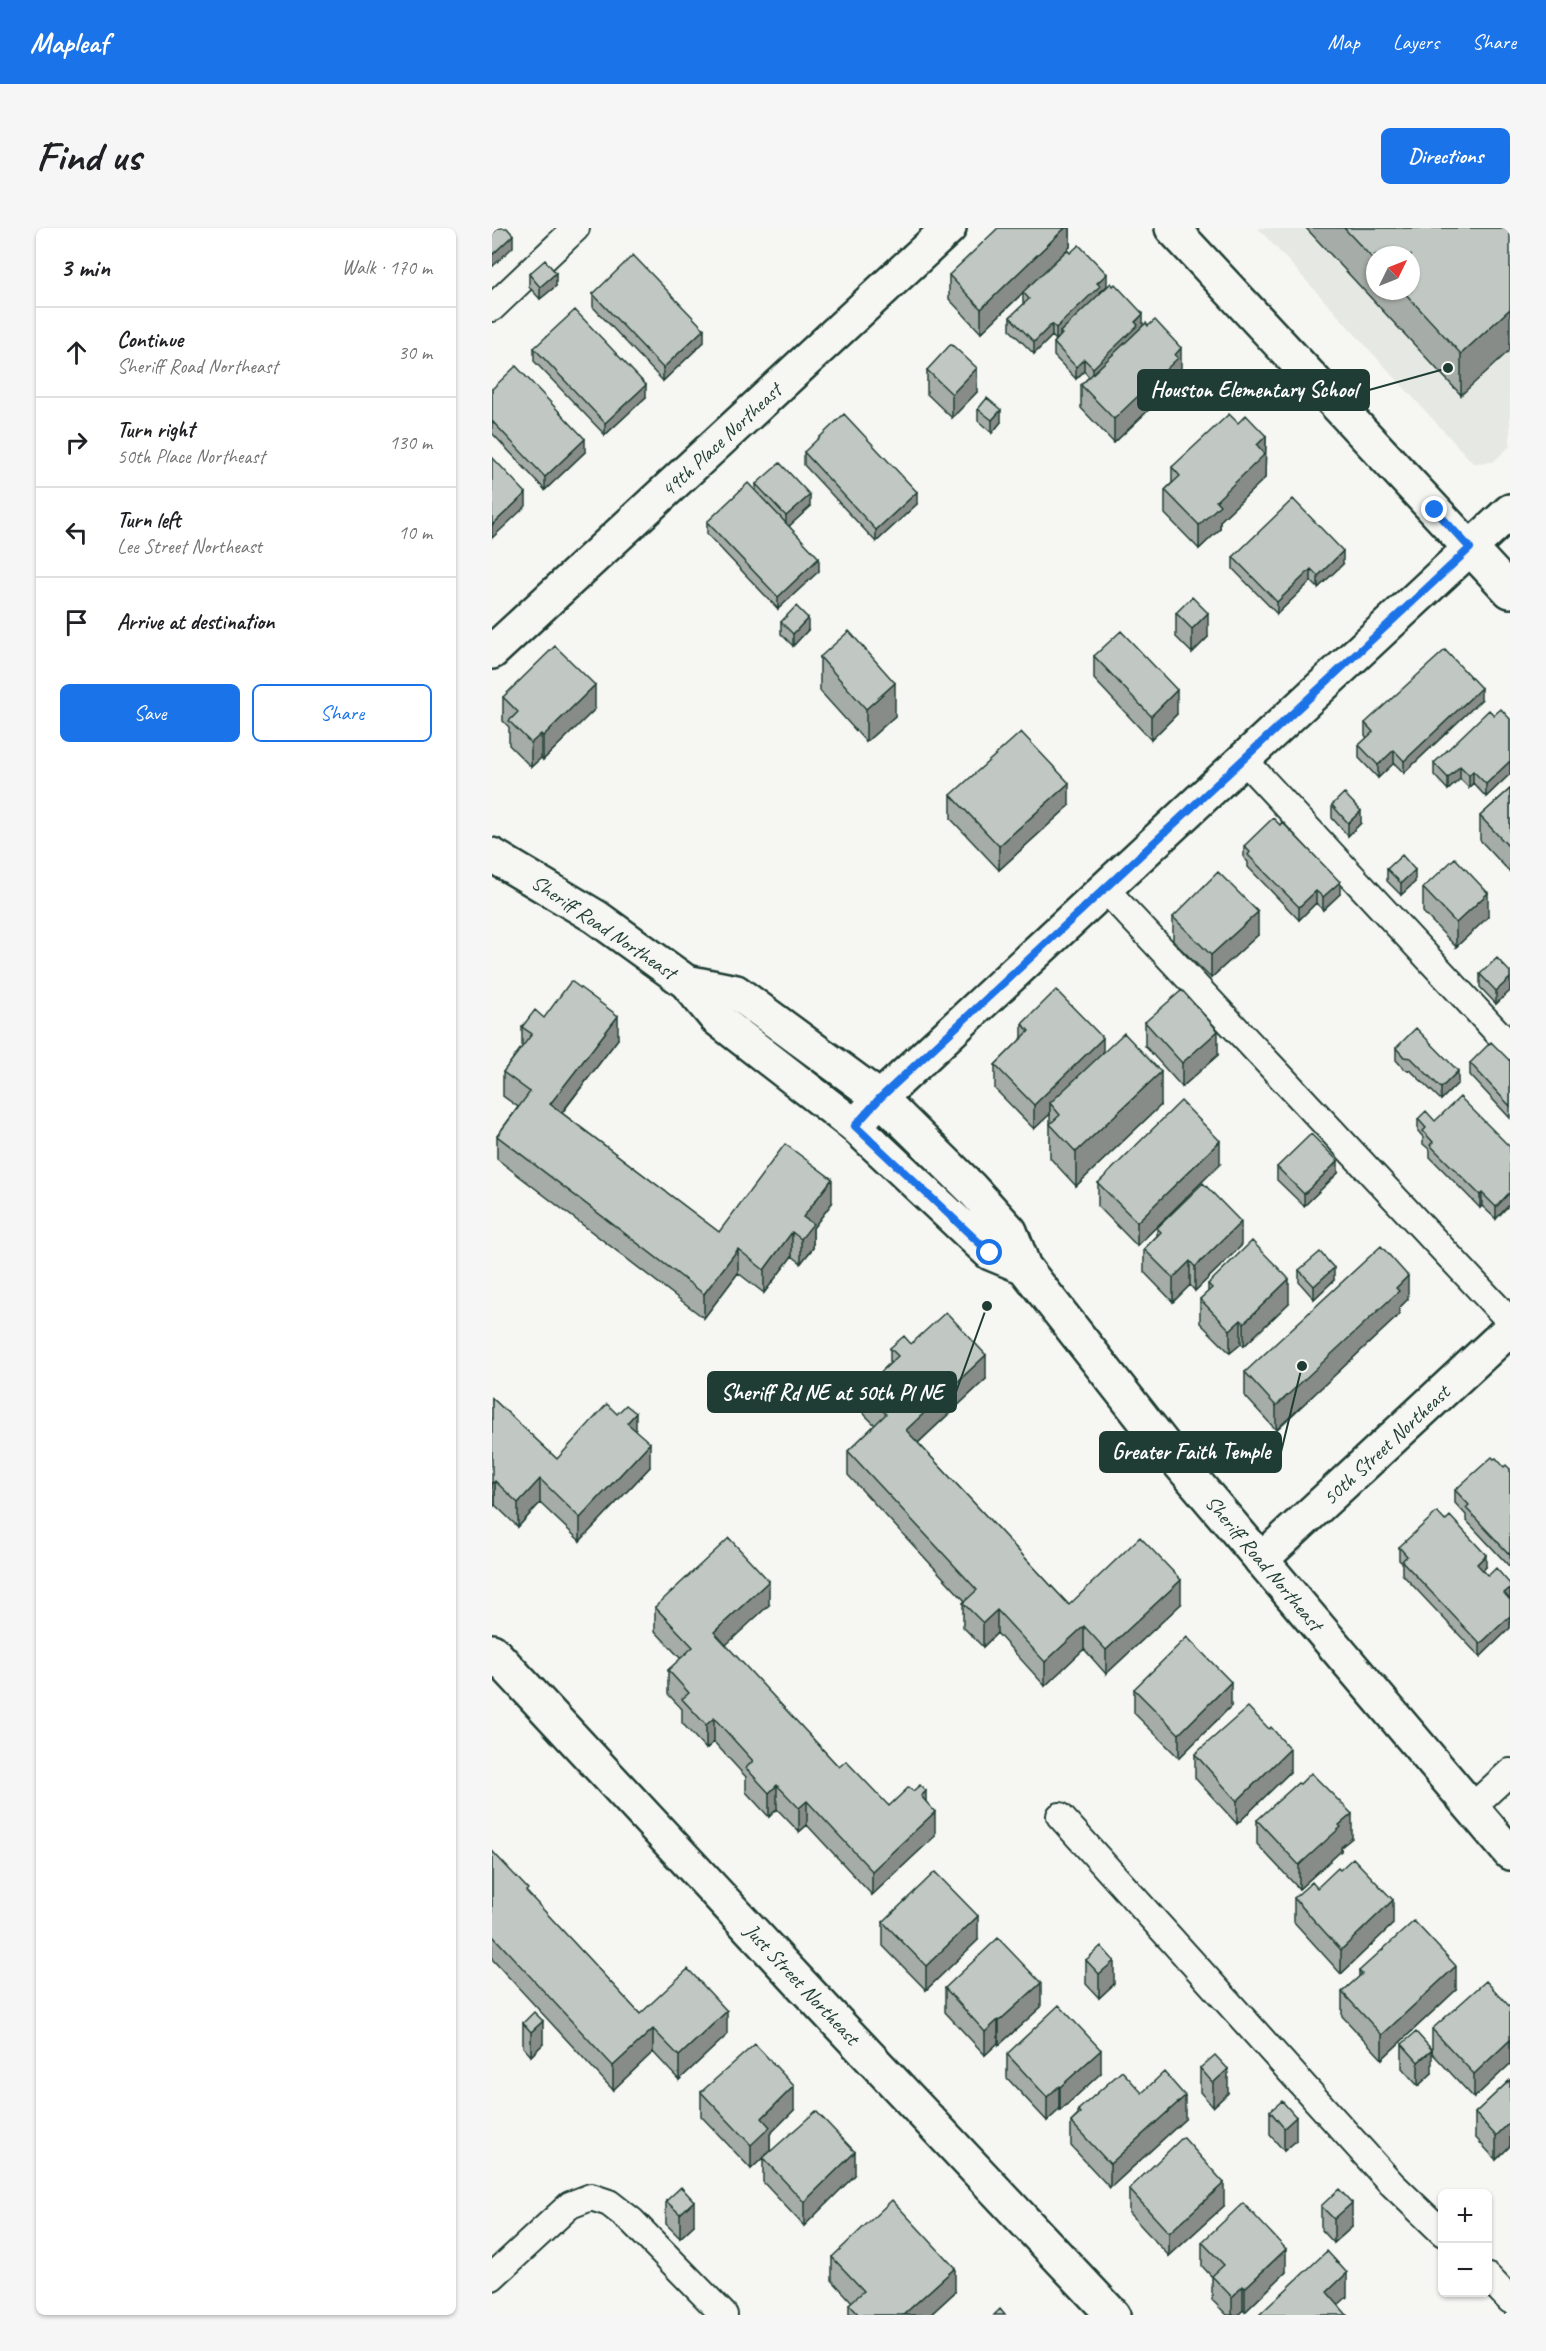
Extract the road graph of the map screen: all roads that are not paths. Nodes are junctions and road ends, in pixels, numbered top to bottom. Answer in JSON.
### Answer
{"nodes":[{"id":1,"x":576,"y":228,"type":"edge"},
{"id":2,"x":949,"y":228,"type":"edge"},
{"id":3,"x":1172,"y":228,"type":"edge"},
{"id":4,"x":492,"y":308,"type":"edge"},
{"id":5,"x":1510,"y":512,"type":"edge"},
{"id":6,"x":1470,"y":548,"type":"junction"},
{"id":7,"x":1510,"y":591,"type":"edge"},
{"id":8,"x":492,"y":652,"type":"edge"},
{"id":9,"x":1244,"y":760,"type":"junction"},
{"id":10,"x":492,"y":855,"type":"edge"},
{"id":11,"x":1105,"y":889,"type":"junction"},
{"id":12,"x":686,"y":982,"type":"junction"},
{"id":13,"x":1510,"y":1046,"type":"edge"},
{"id":14,"x":880,"y":1098,"type":"junction"},
{"id":15,"x":855,"y":1126,"type":"junction"},
{"id":16,"x":1024,"y":1267,"type":"junction"},
{"id":17,"x":1510,"y":1321,"type":"edge"},
{"id":18,"x":1510,"y":1329,"type":"edge"},
{"id":19,"x":1262,"y":1560,"type":"junction"},
{"id":20,"x":492,"y":1651,"type":"edge"},
{"id":21,"x":1510,"y":1772,"type":"edge"},
{"id":22,"x":1471,"y":1808,"type":"junction"},
{"id":23,"x":1060,"y":1816,"type":"dead end"},
{"id":24,"x":1510,"y":1853,"type":"edge"},
{"id":25,"x":1438,"y":2228,"type":"edge"},
{"id":26,"x":492,"y":2277,"type":"edge"},
{"id":27,"x":1492,"y":2281,"type":"edge"},
{"id":28,"x":1510,"y":2300,"type":"edge"},
{"id":29,"x":724,"y":2315,"type":"edge"},
{"id":30,"x":1113,"y":2315,"type":"edge"}],
"edges":[{"from":1,"to":4,"type":"lane"},
{"from":2,"to":8,"type":"street","name":"49th Place Northeast"},
{"from":3,"to":6,"type":"street"},
{"from":5,"to":6,"type":"street"},
{"from":6,"to":7,"type":"street"},
{"from":6,"to":9,"type":"street"},
{"from":9,"to":11,"type":"street"},
{"from":9,"to":13,"type":"lane"},
{"from":10,"to":12,"type":"street","name":"Sheriff Road Northeast"},
{"from":11,"to":14,"type":"street"},
{"from":11,"to":17,"type":"lane"},
{"from":12,"to":14,"type":"street","name":"Sheriff Road Northeast"},
{"from":12,"to":15,"type":"street","name":"Sheriff Road Northeast"},
{"from":14,"to":15,"type":"street"},
{"from":14,"to":16,"type":"street","name":"Sheriff Road Northeast"},
{"from":15,"to":16,"type":"street","name":"Sheriff Road Northeast"},
{"from":16,"to":19,"type":"street","name":"Sheriff Road Northeast"},
{"from":18,"to":19,"type":"street","name":"50th Street Northeast"},
{"from":19,"to":22,"type":"street","name":"Sheriff Road Northeast"},
{"from":20,"to":30,"type":"street","name":"Just Street Northeast"},
{"from":21,"to":22,"type":"lane"},
{"from":22,"to":24,"type":"street","name":"Sheriff Road Northeast"},
{"from":23,"to":25,"type":"lane"},
{"from":26,"to":29,"type":"lane"},
{"from":27,"to":28,"type":"lane"}]}
